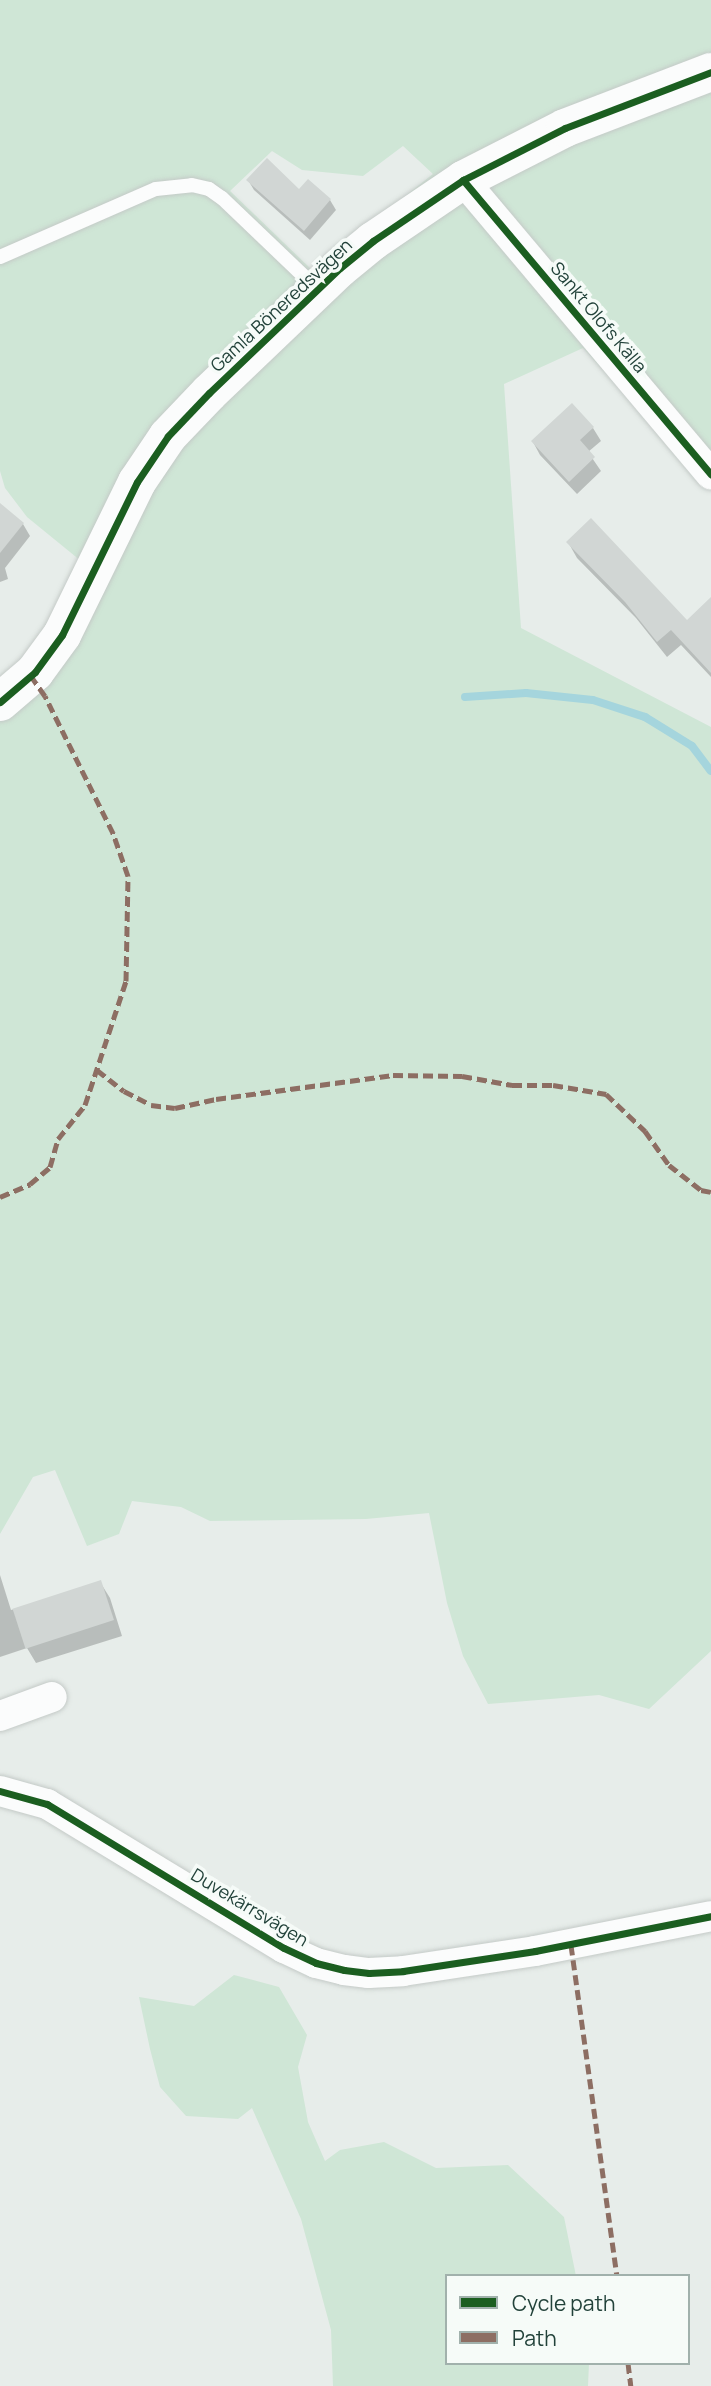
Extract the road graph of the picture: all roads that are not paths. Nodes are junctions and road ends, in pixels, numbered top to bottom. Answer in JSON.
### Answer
{"nodes":[{"id":1,"x":711,"y":72,"type":"edge"},
{"id":2,"x":463,"y":180,"type":"junction"},
{"id":3,"x":0,"y":257,"type":"edge"},
{"id":4,"x":317,"y":289,"type":"junction"},
{"id":5,"x":711,"y":474,"type":"edge"},
{"id":6,"x":0,"y":702,"type":"edge"},
{"id":7,"x":52,"y":1697,"type":"dead end"},
{"id":8,"x":0,"y":1716,"type":"edge"},
{"id":9,"x":0,"y":1791,"type":"edge"},
{"id":10,"x":711,"y":1916,"type":"edge"}],
"edges":[{"from":1,"to":2,"type":"street","name":"Gamla Böneredsvägen"},
{"from":2,"to":4,"type":"street","name":"Gamla Böneredsvägen"},
{"from":2,"to":5,"type":"street","name":"Sankt Olofs Källa"},
{"from":3,"to":4,"type":"lane","name":"Gamla Böneredsvägen"},
{"from":4,"to":6,"type":"street","name":"Gamla Böneredsvägen"},
{"from":7,"to":8,"type":"street"},
{"from":9,"to":10,"type":"street","name":"Duvekärrsvägen"}]}
